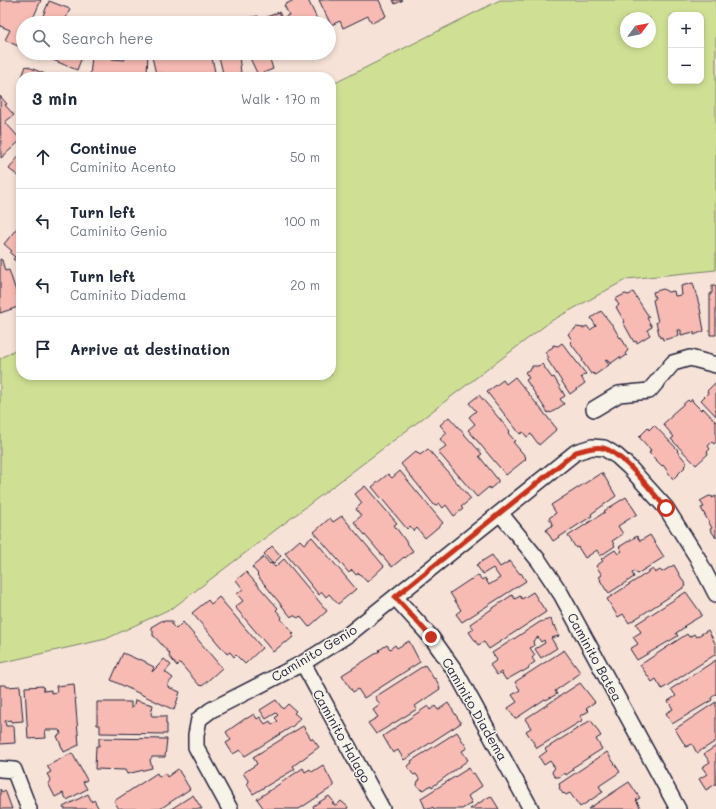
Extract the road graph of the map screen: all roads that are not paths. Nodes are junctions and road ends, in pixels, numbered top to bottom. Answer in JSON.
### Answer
{"nodes":[{"id":1,"x":716,"y":365,"type":"edge"},
{"id":2,"x":594,"y":409,"type":"dead end"},
{"id":3,"x":500,"y":513,"type":"junction"},
{"id":4,"x":716,"y":594,"type":"edge"},
{"id":5,"x":395,"y":597,"type":"junction"},
{"id":6,"x":303,"y":663,"type":"junction"},
{"id":7,"x":7,"y":770,"type":"edge"},
{"id":8,"x":29,"y":809,"type":"edge"},
{"id":9,"x":230,"y":809,"type":"edge"},
{"id":10,"x":382,"y":809,"type":"edge"},
{"id":11,"x":532,"y":809,"type":"edge"},
{"id":12,"x":678,"y":809,"type":"edge"}],
"edges":[{"from":1,"to":2,"type":"street"},
{"from":3,"to":4,"type":"street","name":"Caminito Genio"},
{"from":3,"to":5,"type":"street","name":"Caminito Genio"},
{"from":3,"to":12,"type":"street","name":"Caminito Batea"},
{"from":5,"to":6,"type":"street","name":"Caminito Genio"},
{"from":5,"to":11,"type":"street","name":"Caminito Diadema"},
{"from":6,"to":9,"type":"street","name":"Caminito Genio"},
{"from":6,"to":10,"type":"street","name":"Caminito Halago"},
{"from":7,"to":8,"type":"street"}]}
